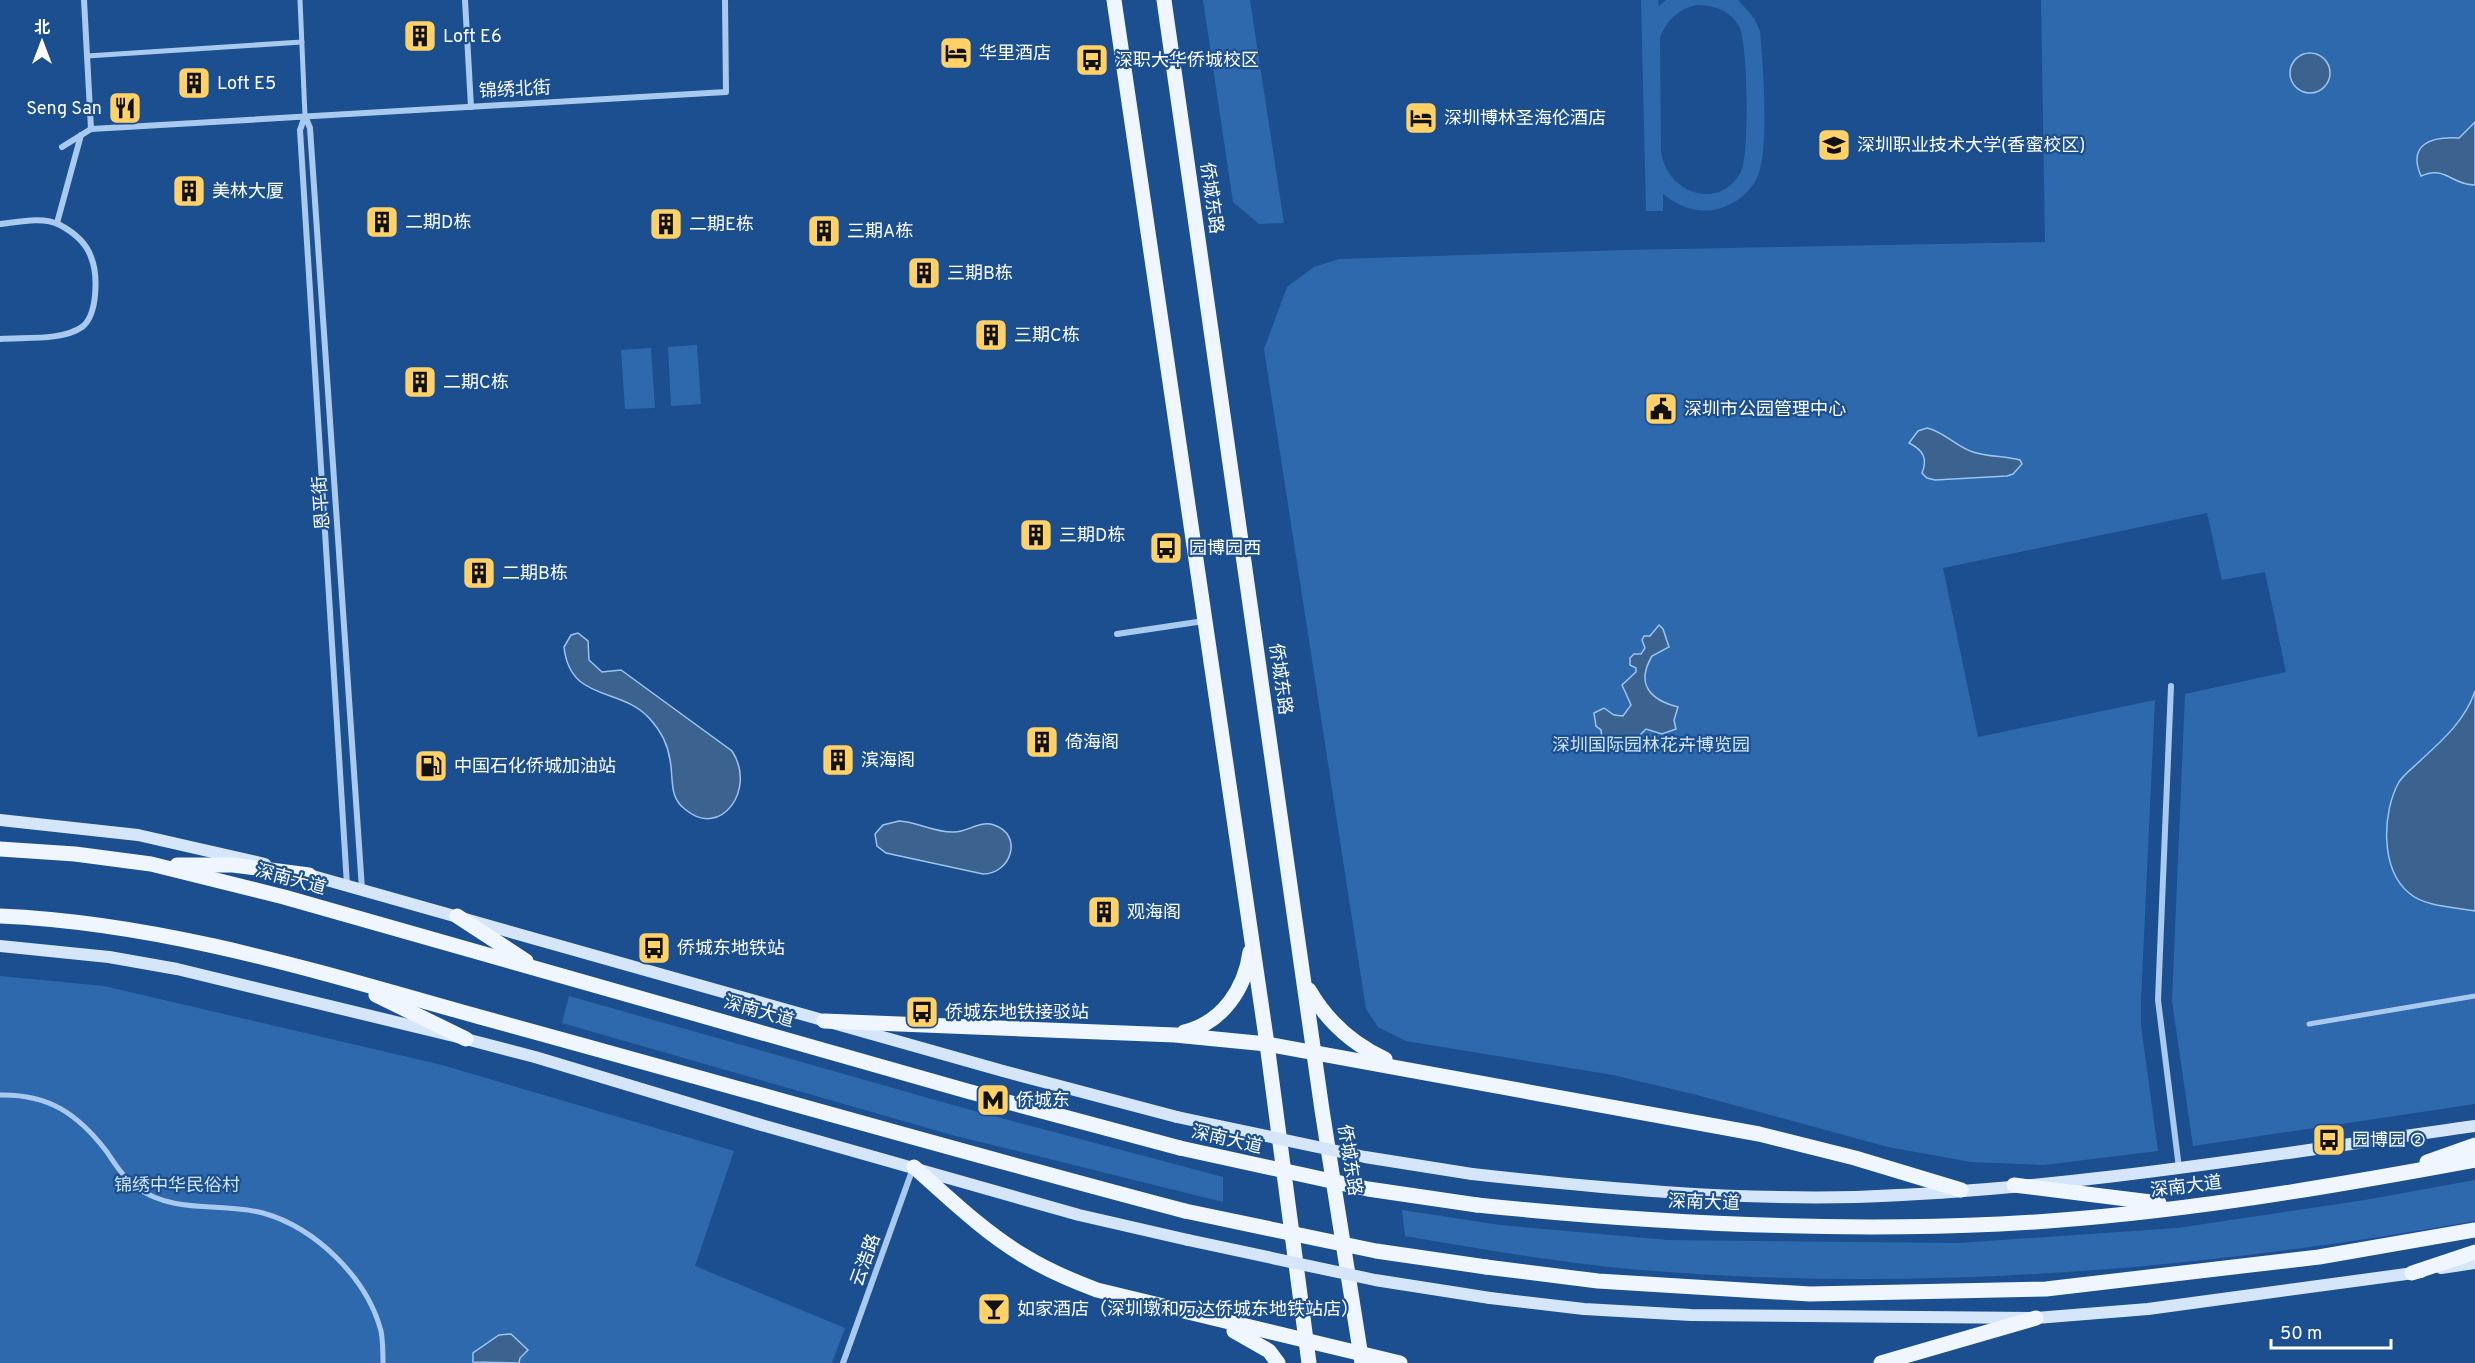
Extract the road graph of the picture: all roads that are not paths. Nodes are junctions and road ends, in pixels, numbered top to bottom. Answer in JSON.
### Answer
{"nodes":[{"id":1,"x":84,"y":0,"type":"edge"},
{"id":2,"x":300,"y":0,"type":"edge"},
{"id":3,"x":465,"y":0,"type":"edge"},
{"id":4,"x":724,"y":0,"type":"edge"},
{"id":5,"x":1114,"y":0,"type":"edge"},
{"id":6,"x":1164,"y":0,"type":"edge"},
{"id":7,"x":302,"y":42,"type":"junction"},
{"id":8,"x":87,"y":56,"type":"junction"},
{"id":9,"x":471,"y":106,"type":"junction"},
{"id":10,"x":305,"y":116,"type":"junction"},
{"id":11,"x":91,"y":129,"type":"junction"},
{"id":12,"x":81,"y":135,"type":"junction"},
{"id":13,"x":62,"y":147,"type":"dead end"},
{"id":14,"x":57,"y":223,"type":"junction"},
{"id":15,"x":0,"y":224,"type":"edge"},
{"id":16,"x":0,"y":339,"type":"edge"},
{"id":17,"x":1205,"y":621,"type":"junction"},
{"id":18,"x":1117,"y":634,"type":"dead end"},
{"id":19,"x":2171,"y":686,"type":"dead end"},
{"id":20,"x":0,"y":820,"type":"edge"},
{"id":21,"x":0,"y":849,"type":"edge"},
{"id":22,"x":151,"y":864,"type":"junction"},
{"id":23,"x":309,"y":875,"type":"junction"},
{"id":24,"x":347,"y":885,"type":"junction"},
{"id":25,"x":362,"y":889,"type":"junction"},
{"id":26,"x":0,"y":916,"type":"edge"},
{"id":27,"x":457,"y":916,"type":"junction"},
{"id":28,"x":1251,"y":937,"type":"junction"},
{"id":29,"x":0,"y":946,"type":"edge"},
{"id":30,"x":539,"y":969,"type":"junction"},
{"id":31,"x":344,"y":979,"type":"junction"},
{"id":32,"x":1304,"y":981,"type":"junction"},
{"id":33,"x":2475,"y":996,"type":"edge"},
{"id":34,"x":824,"y":1021,"type":"junction"},
{"id":35,"x":2309,"y":1024,"type":"dead end"},
{"id":36,"x":1175,"y":1035,"type":"junction"},
{"id":37,"x":466,"y":1039,"type":"junction"},
{"id":38,"x":1267,"y":1044,"type":"junction"},
{"id":39,"x":1314,"y":1052,"type":"junction"},
{"id":40,"x":1402,"y":1067,"type":"junction"},
{"id":41,"x":0,"y":1095,"type":"edge"},
{"id":42,"x":2475,"y":1126,"type":"edge"},
{"id":43,"x":2475,"y":1145,"type":"edge"},
{"id":44,"x":2475,"y":1161,"type":"edge"},
{"id":45,"x":914,"y":1167,"type":"junction"},
{"id":46,"x":2179,"y":1168,"type":"junction"},
{"id":47,"x":2382,"y":1178,"type":"junction"},
{"id":48,"x":2014,"y":1185,"type":"junction"},
{"id":49,"x":1961,"y":1190,"type":"junction"},
{"id":50,"x":2197,"y":1206,"type":"junction"},
{"id":51,"x":2475,"y":1230,"type":"edge"},
{"id":52,"x":2475,"y":1252,"type":"edge"},
{"id":53,"x":2475,"y":1263,"type":"edge"},
{"id":54,"x":2412,"y":1273,"type":"junction"},
{"id":55,"x":1207,"y":1318,"type":"junction"},
{"id":56,"x":2036,"y":1318,"type":"junction"},
{"id":57,"x":1307,"y":1341,"type":"junction"},
{"id":58,"x":1361,"y":1358,"type":"edge"},
{"id":59,"x":383,"y":1363,"type":"edge"},
{"id":60,"x":843,"y":1363,"type":"edge"},
{"id":61,"x":1278,"y":1363,"type":"edge"},
{"id":62,"x":1309,"y":1363,"type":"edge"},
{"id":63,"x":1400,"y":1363,"type":"edge"},
{"id":64,"x":1881,"y":1363,"type":"edge"}],
"edges":[{"from":1,"to":8,"type":"street"},
{"from":2,"to":7,"type":"street"},
{"from":3,"to":9,"type":"street"},
{"from":4,"to":9,"type":"street","name":"锦绣北街"},
{"from":5,"to":17,"type":"main road"},
{"from":6,"to":32,"type":"main road","name":"侨城东路"},
{"from":7,"to":8,"type":"street"},
{"from":7,"to":10,"type":"street"},
{"from":8,"to":11,"type":"street"},
{"from":9,"to":10,"type":"street","name":"锦绣北街"},
{"from":10,"to":11,"type":"street"},
{"from":10,"to":24,"type":"street","name":"恩平街"},
{"from":10,"to":25,"type":"street","name":"恩平街"},
{"from":11,"to":12,"type":"street"},
{"from":12,"to":13,"type":"street"},
{"from":12,"to":14,"type":"street"},
{"from":14,"to":15,"type":"street"},
{"from":14,"to":16,"type":"street"},
{"from":17,"to":18,"type":"street"},
{"from":17,"to":28,"type":"main road"},
{"from":19,"to":46,"type":"street"},
{"from":20,"to":23,"type":"main road"},
{"from":21,"to":22,"type":"main road","name":"深南大道"},
{"from":22,"to":23,"type":"main road"},
{"from":22,"to":30,"type":"main road","name":"深南大道"},
{"from":23,"to":24,"type":"main road"},
{"from":24,"to":25,"type":"main road"},
{"from":25,"to":27,"type":"main road"},
{"from":26,"to":31,"type":"main road"},
{"from":27,"to":30,"type":"main road"},
{"from":27,"to":34,"type":"main road"},
{"from":28,"to":36,"type":"main road"},
{"from":28,"to":38,"type":"main road"},
{"from":29,"to":37,"type":"main road"},
{"from":30,"to":50,"type":"main road","name":"深南大道","bridge":true},
{"from":31,"to":37,"type":"main road"},
{"from":31,"to":51,"type":"main road","bridge":true},
{"from":32,"to":39,"type":"main road","name":"侨城东路"},
{"from":32,"to":40,"type":"main road"},
{"from":33,"to":35,"type":"street"},
{"from":34,"to":36,"type":"main road"},
{"from":34,"to":49,"type":"main road","bridge":true},
{"from":36,"to":38,"type":"main road"},
{"from":37,"to":45,"type":"main road"},
{"from":38,"to":39,"type":"main road"},
{"from":38,"to":57,"type":"main road"},
{"from":39,"to":40,"type":"main road"},
{"from":39,"to":58,"type":"main road","name":"侨城东路"},
{"from":40,"to":49,"type":"main road"},
{"from":41,"to":59,"type":"street"},
{"from":42,"to":46,"type":"main road"},
{"from":43,"to":47,"type":"main road"},
{"from":44,"to":47,"type":"main road","name":"深南大道"},
{"from":45,"to":55,"type":"main road"},
{"from":45,"to":56,"type":"main road","bridge":true},
{"from":45,"to":60,"type":"street","name":"云浩路"},
{"from":46,"to":48,"type":"main road"},
{"from":47,"to":50,"type":"main road","name":"深南大道"},
{"from":48,"to":49,"type":"main road"},
{"from":48,"to":50,"type":"main road"},
{"from":52,"to":54,"type":"main road"},
{"from":53,"to":54,"type":"main road"},
{"from":54,"to":56,"type":"main road"},
{"from":55,"to":57,"type":"main road"},
{"from":55,"to":61,"type":"main road"},
{"from":56,"to":64,"type":"main road"},
{"from":57,"to":58,"type":"main road"},
{"from":57,"to":62,"type":"main road"},
{"from":58,"to":63,"type":"main road"}]}
